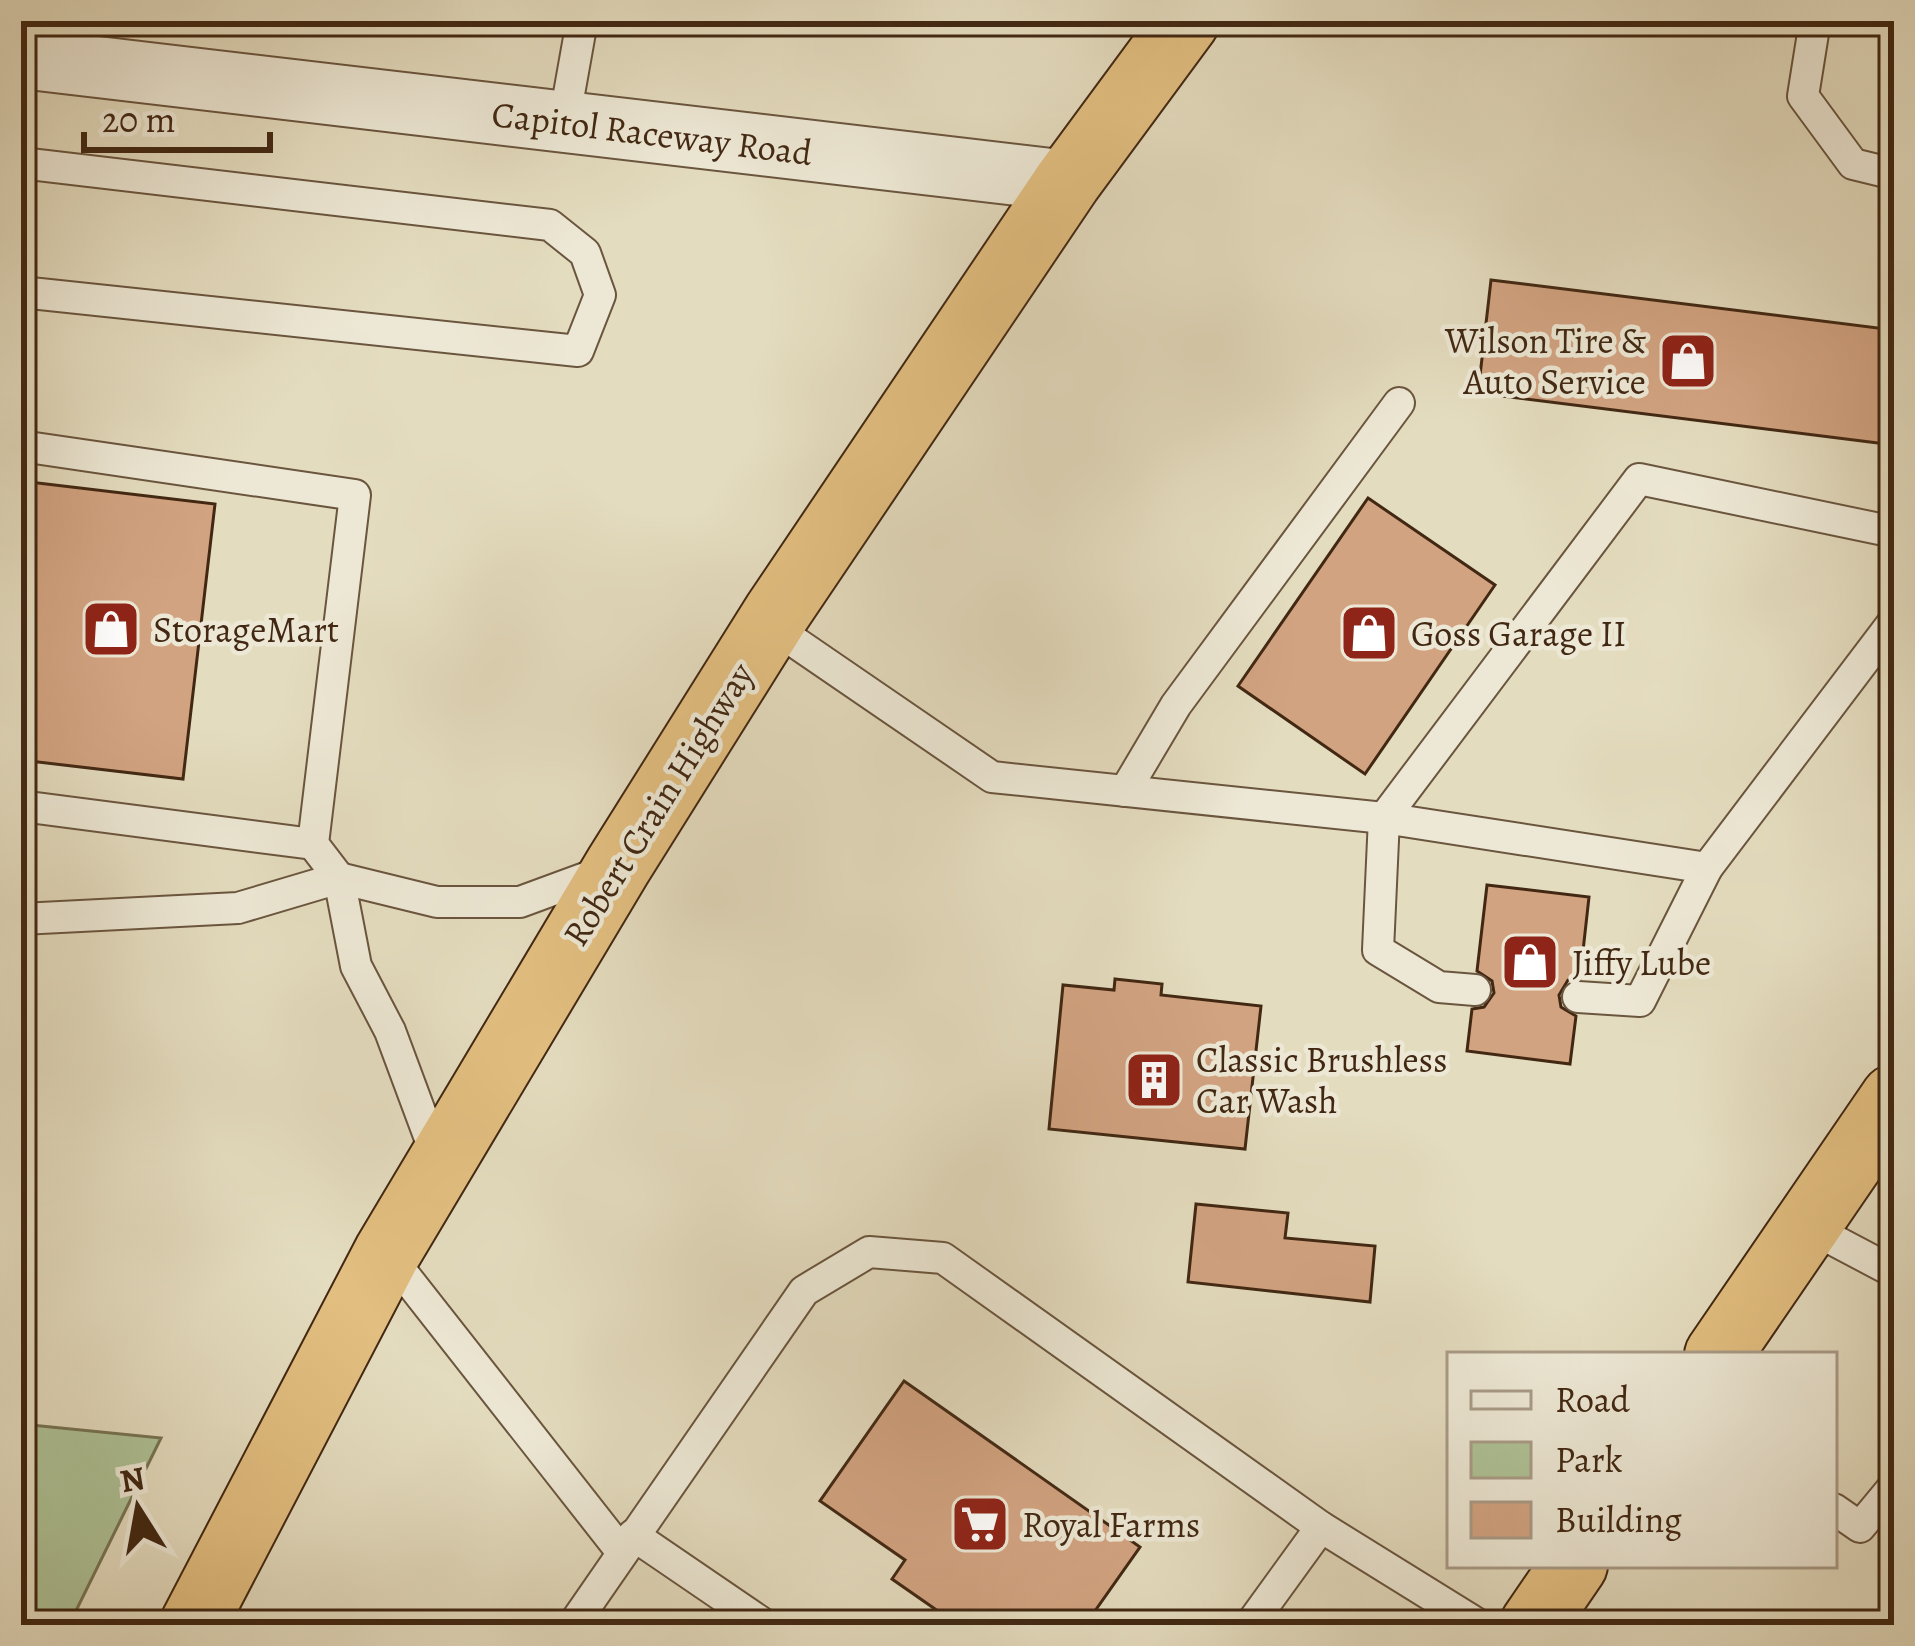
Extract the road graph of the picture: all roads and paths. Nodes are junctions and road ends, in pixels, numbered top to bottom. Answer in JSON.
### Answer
{"nodes":[{"id":1,"x":581,"y":21,"type":"edge"},
{"id":2,"x":1186,"y":21,"type":"edge"},
{"id":3,"x":1815,"y":21,"type":"edge"},
{"id":4,"x":21,"y":58,"type":"edge"},
{"id":5,"x":564,"y":122,"type":"junction"},
{"id":6,"x":21,"y":163,"type":"edge"},
{"id":7,"x":1894,"y":174,"type":"edge"},
{"id":8,"x":1068,"y":181,"type":"junction"},
{"id":9,"x":21,"y":292,"type":"edge"},
{"id":10,"x":1399,"y":403,"type":"dead end"},
{"id":11,"x":21,"y":446,"type":"edge"},
{"id":12,"x":1894,"y":532,"type":"edge"},
{"id":13,"x":1894,"y":621,"type":"edge"},
{"id":14,"x":770,"y":625,"type":"junction"},
{"id":15,"x":1125,"y":791,"type":"junction"},
{"id":16,"x":21,"y":806,"type":"edge"},
{"id":17,"x":1384,"y":818,"type":"junction"},
{"id":18,"x":314,"y":844,"type":"junction"},
{"id":19,"x":618,"y":866,"type":"junction"},
{"id":20,"x":1707,"y":868,"type":"junction"},
{"id":21,"x":339,"y":878,"type":"junction"},
{"id":22,"x":21,"y":919,"type":"edge"},
{"id":23,"x":1475,"y":990,"type":"dead end"},
{"id":24,"x":1578,"y":998,"type":"dead end"},
{"id":25,"x":1894,"y":1098,"type":"edge"},
{"id":26,"x":439,"y":1164,"type":"junction"},
{"id":27,"x":1807,"y":1226,"type":"junction"},
{"id":28,"x":387,"y":1253,"type":"junction"},
{"id":29,"x":1894,"y":1272,"type":"edge"},
{"id":30,"x":1720,"y":1352,"type":"edge"},
{"id":31,"x":1894,"y":1486,"type":"edge"},
{"id":32,"x":1837,"y":1511,"type":"edge"},
{"id":33,"x":1322,"y":1527,"type":"junction"},
{"id":34,"x":627,"y":1543,"type":"junction"},
{"id":35,"x":1572,"y":1568,"type":"edge"},
{"id":36,"x":193,"y":1625,"type":"edge"},
{"id":37,"x":573,"y":1625,"type":"edge"},
{"id":38,"x":765,"y":1625,"type":"edge"},
{"id":39,"x":1250,"y":1625,"type":"edge"},
{"id":40,"x":1480,"y":1625,"type":"edge"},
{"id":41,"x":1533,"y":1625,"type":"edge"}],
"edges":[{"from":1,"to":5,"type":"lane"},
{"from":2,"to":8,"type":"highway","name":"Robert Crain Highway"},
{"from":3,"to":7,"type":"lane"},
{"from":4,"to":5,"type":"street","name":"Capitol Raceway Road"},
{"from":5,"to":8,"type":"street","name":"Capitol Raceway Road"},
{"from":6,"to":9,"type":"lane"},
{"from":8,"to":14,"type":"highway","name":"Robert Crain Highway"},
{"from":10,"to":15,"type":"lane"},
{"from":11,"to":18,"type":"lane"},
{"from":12,"to":17,"type":"lane"},
{"from":13,"to":20,"type":"lane"},
{"from":14,"to":15,"type":"lane"},
{"from":14,"to":19,"type":"highway","name":"Robert Crain Highway"},
{"from":15,"to":17,"type":"lane"},
{"from":16,"to":18,"type":"lane"},
{"from":17,"to":20,"type":"lane"},
{"from":17,"to":23,"type":"lane"},
{"from":18,"to":21,"type":"lane"},
{"from":19,"to":21,"type":"lane"},
{"from":19,"to":26,"type":"highway","name":"Robert Crain Highway"},
{"from":20,"to":24,"type":"lane"},
{"from":21,"to":22,"type":"lane"},
{"from":21,"to":26,"type":"lane"},
{"from":25,"to":27,"type":"highway"},
{"from":26,"to":28,"type":"highway","name":"Robert Crain Highway"},
{"from":27,"to":29,"type":"lane"},
{"from":27,"to":30,"type":"highway"},
{"from":28,"to":34,"type":"lane"},
{"from":28,"to":36,"type":"highway","name":"Robert Crain Highway"},
{"from":31,"to":32,"type":"lane"},
{"from":33,"to":34,"type":"lane"},
{"from":33,"to":39,"type":"lane"},
{"from":33,"to":40,"type":"lane"},
{"from":34,"to":37,"type":"lane"},
{"from":34,"to":38,"type":"lane"},
{"from":35,"to":41,"type":"highway"}]}
